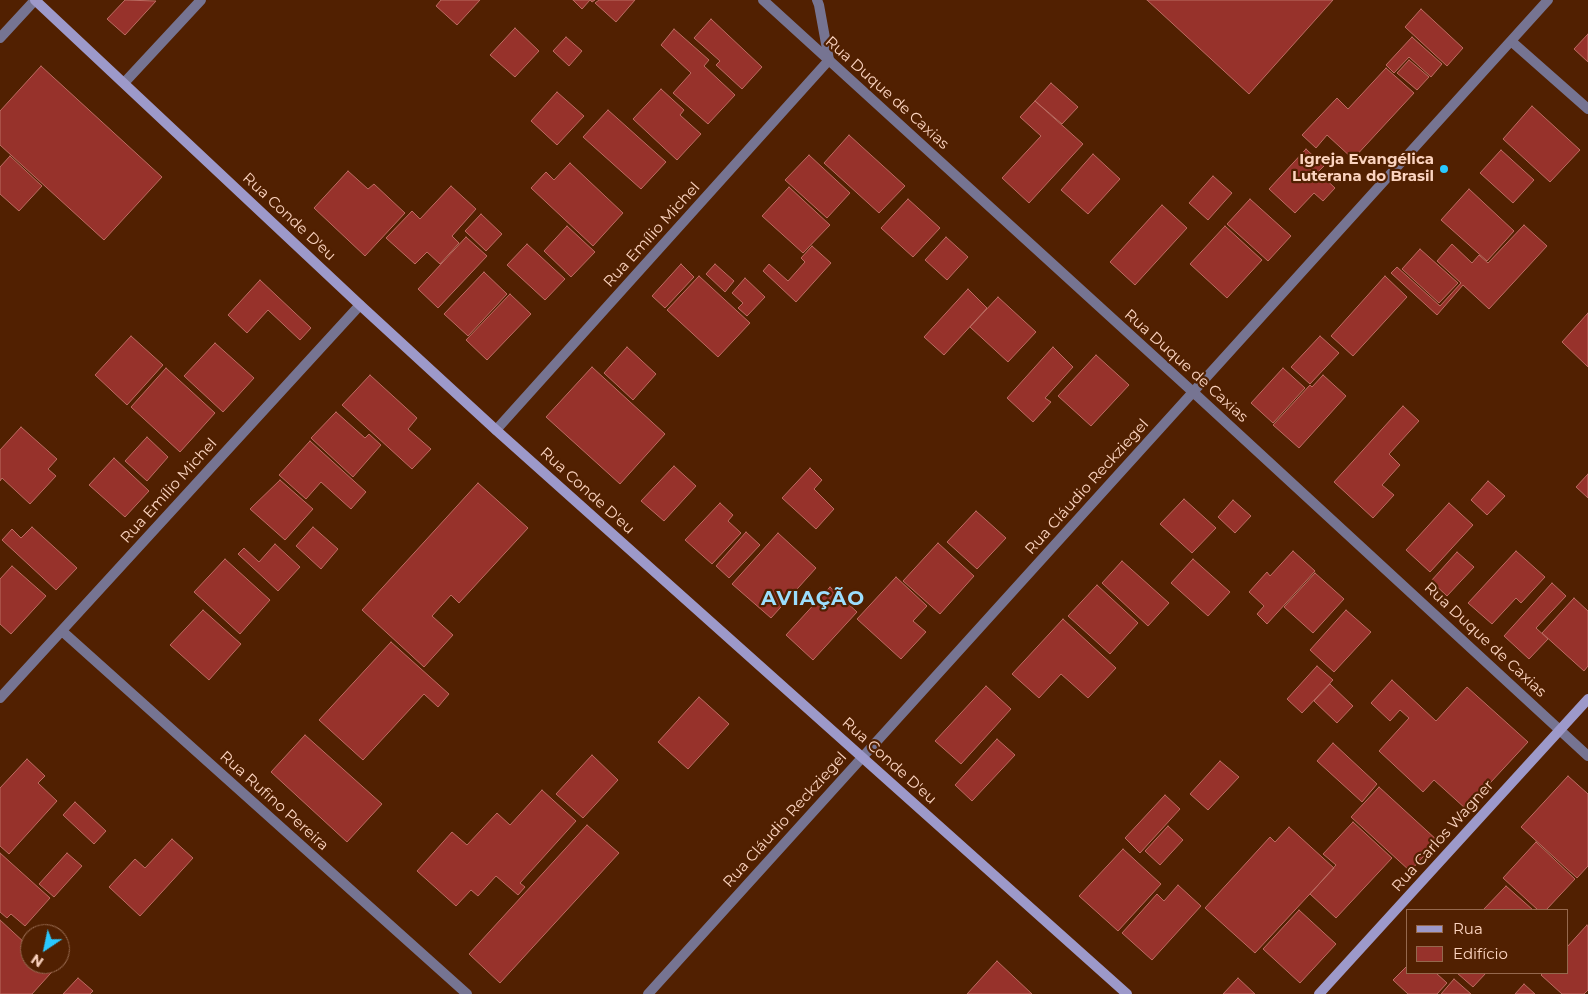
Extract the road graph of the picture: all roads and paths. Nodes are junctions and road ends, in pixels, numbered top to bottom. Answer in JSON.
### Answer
{"nodes":[{"id":1,"x":35,"y":0,"type":"edge"},
{"id":2,"x":201,"y":0,"type":"edge"},
{"id":3,"x":763,"y":0,"type":"edge"},
{"id":4,"x":817,"y":0,"type":"edge"},
{"id":5,"x":1548,"y":0,"type":"edge"},
{"id":6,"x":0,"y":38,"type":"edge"},
{"id":7,"x":1511,"y":41,"type":"junction"},
{"id":8,"x":829,"y":60,"type":"junction"},
{"id":9,"x":124,"y":83,"type":"junction"},
{"id":10,"x":1588,"y":110,"type":"edge"},
{"id":11,"x":360,"y":305,"type":"junction"},
{"id":12,"x":1193,"y":392,"type":"junction"},
{"id":13,"x":496,"y":430,"type":"junction"},
{"id":14,"x":62,"y":631,"type":"junction"},
{"id":15,"x":0,"y":698,"type":"edge"},
{"id":16,"x":1588,"y":699,"type":"edge"},
{"id":17,"x":1560,"y":730,"type":"junction"},
{"id":18,"x":1588,"y":756,"type":"edge"},
{"id":19,"x":862,"y":757,"type":"junction"},
{"id":20,"x":467,"y":994,"type":"edge"},
{"id":21,"x":648,"y":994,"type":"edge"},
{"id":22,"x":1127,"y":994,"type":"edge"},
{"id":23,"x":1319,"y":994,"type":"edge"}],
"edges":[{"from":1,"to":6,"type":"street"},
{"from":1,"to":9,"type":"street","name":"Rua Conde D'eu"},
{"from":2,"to":9,"type":"street"},
{"from":3,"to":8,"type":"street","name":"Rua Duque de Caxias"},
{"from":4,"to":8,"type":"street"},
{"from":5,"to":7,"type":"street","name":"Rua Cláudio Reckziegel"},
{"from":7,"to":10,"type":"street"},
{"from":7,"to":12,"type":"street","name":"Rua Cláudio Reckziegel"},
{"from":8,"to":12,"type":"street","name":"Rua Duque de Caxias"},
{"from":8,"to":13,"type":"street","name":"Rua Emílio Michel"},
{"from":9,"to":11,"type":"street","name":"Rua Conde D'eu"},
{"from":11,"to":13,"type":"street","name":"Rua Conde D'eu"},
{"from":11,"to":14,"type":"street","name":"Rua Emílio Michel"},
{"from":12,"to":17,"type":"street","name":"Rua Duque de Caxias"},
{"from":12,"to":19,"type":"street","name":"Rua Cláudio Reckziegel"},
{"from":13,"to":19,"type":"street","name":"Rua Conde D'eu"},
{"from":14,"to":15,"type":"street","name":"Rua Emílio Michel"},
{"from":14,"to":20,"type":"street","name":"Rua Rufino Pereira"},
{"from":16,"to":17,"type":"street","name":"Rua Carlos Wagner"},
{"from":17,"to":18,"type":"street","name":"Rua Duque de Caxias"},
{"from":17,"to":23,"type":"street","name":"Rua Carlos Wagner"},
{"from":19,"to":21,"type":"street","name":"Rua Cláudio Reckziegel"},
{"from":19,"to":22,"type":"street","name":"Rua Conde D'eu"}]}
